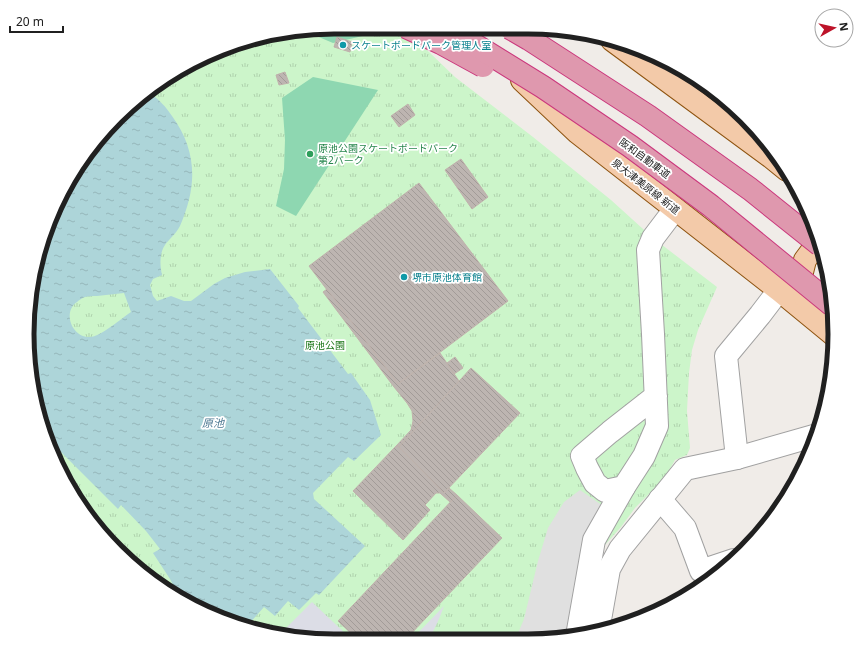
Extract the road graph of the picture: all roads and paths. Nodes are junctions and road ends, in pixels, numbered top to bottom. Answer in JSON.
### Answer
{"nodes":[{"id":1,"x":421,"y":34,"type":"edge"},
{"id":2,"x":457,"y":34,"type":"edge"},
{"id":3,"x":473,"y":34,"type":"edge"},
{"id":4,"x":520,"y":34,"type":"edge"},
{"id":5,"x":627,"y":51,"type":"edge"},
{"id":6,"x":630,"y":146,"type":"junction"},
{"id":7,"x":769,"y":156,"type":"edge"},
{"id":8,"x":675,"y":209,"type":"junction"},
{"id":9,"x":812,"y":239,"type":"edge"},
{"id":10,"x":815,"y":247,"type":"edge"},
{"id":11,"x":779,"y":290,"type":"junction"},
{"id":12,"x":826,"y":301,"type":"edge"},
{"id":13,"x":827,"y":319,"type":"edge"},
{"id":14,"x":828,"y":330,"type":"edge"},
{"id":15,"x":656,"y":396,"type":"junction"},
{"id":16,"x":809,"y":437,"type":"edge"},
{"id":17,"x":737,"y":458,"type":"junction"},
{"id":18,"x":624,"y":487,"type":"junction"},
{"id":19,"x":660,"y":499,"type":"junction"},
{"id":20,"x":719,"y":565,"type":"edge"},
{"id":21,"x":599,"y":625,"type":"edge"},
{"id":22,"x":578,"y":629,"type":"edge"}],
"edges":[{"from":1,"to":6,"type":"highway","bridge":true},
{"from":2,"to":6,"type":"highway","name":"阪和自動車道","bridge":true},
{"from":3,"to":8,"type":"main road","name":"泉大津美原線 新道"},
{"from":4,"to":9,"type":"highway","bridge":true},
{"from":5,"to":7,"type":"main road"},
{"from":6,"to":12,"type":"highway","name":"阪和自動車道","bridge":true},
{"from":8,"to":11,"type":"main road","name":"泉大津美原線 新道"},
{"from":8,"to":15,"type":"street"},
{"from":10,"to":13,"type":"main road"},
{"from":11,"to":14,"type":"main road","name":"泉大津美原線 新道"},
{"from":11,"to":17,"type":"street"},
{"from":15,"to":18,"type":"street"},
{"from":15,"to":18,"type":"street"},
{"from":16,"to":17,"type":"street"},
{"from":17,"to":19,"type":"street"},
{"from":18,"to":22,"type":"street"},
{"from":19,"to":20,"type":"street"},
{"from":19,"to":21,"type":"street"}]}
